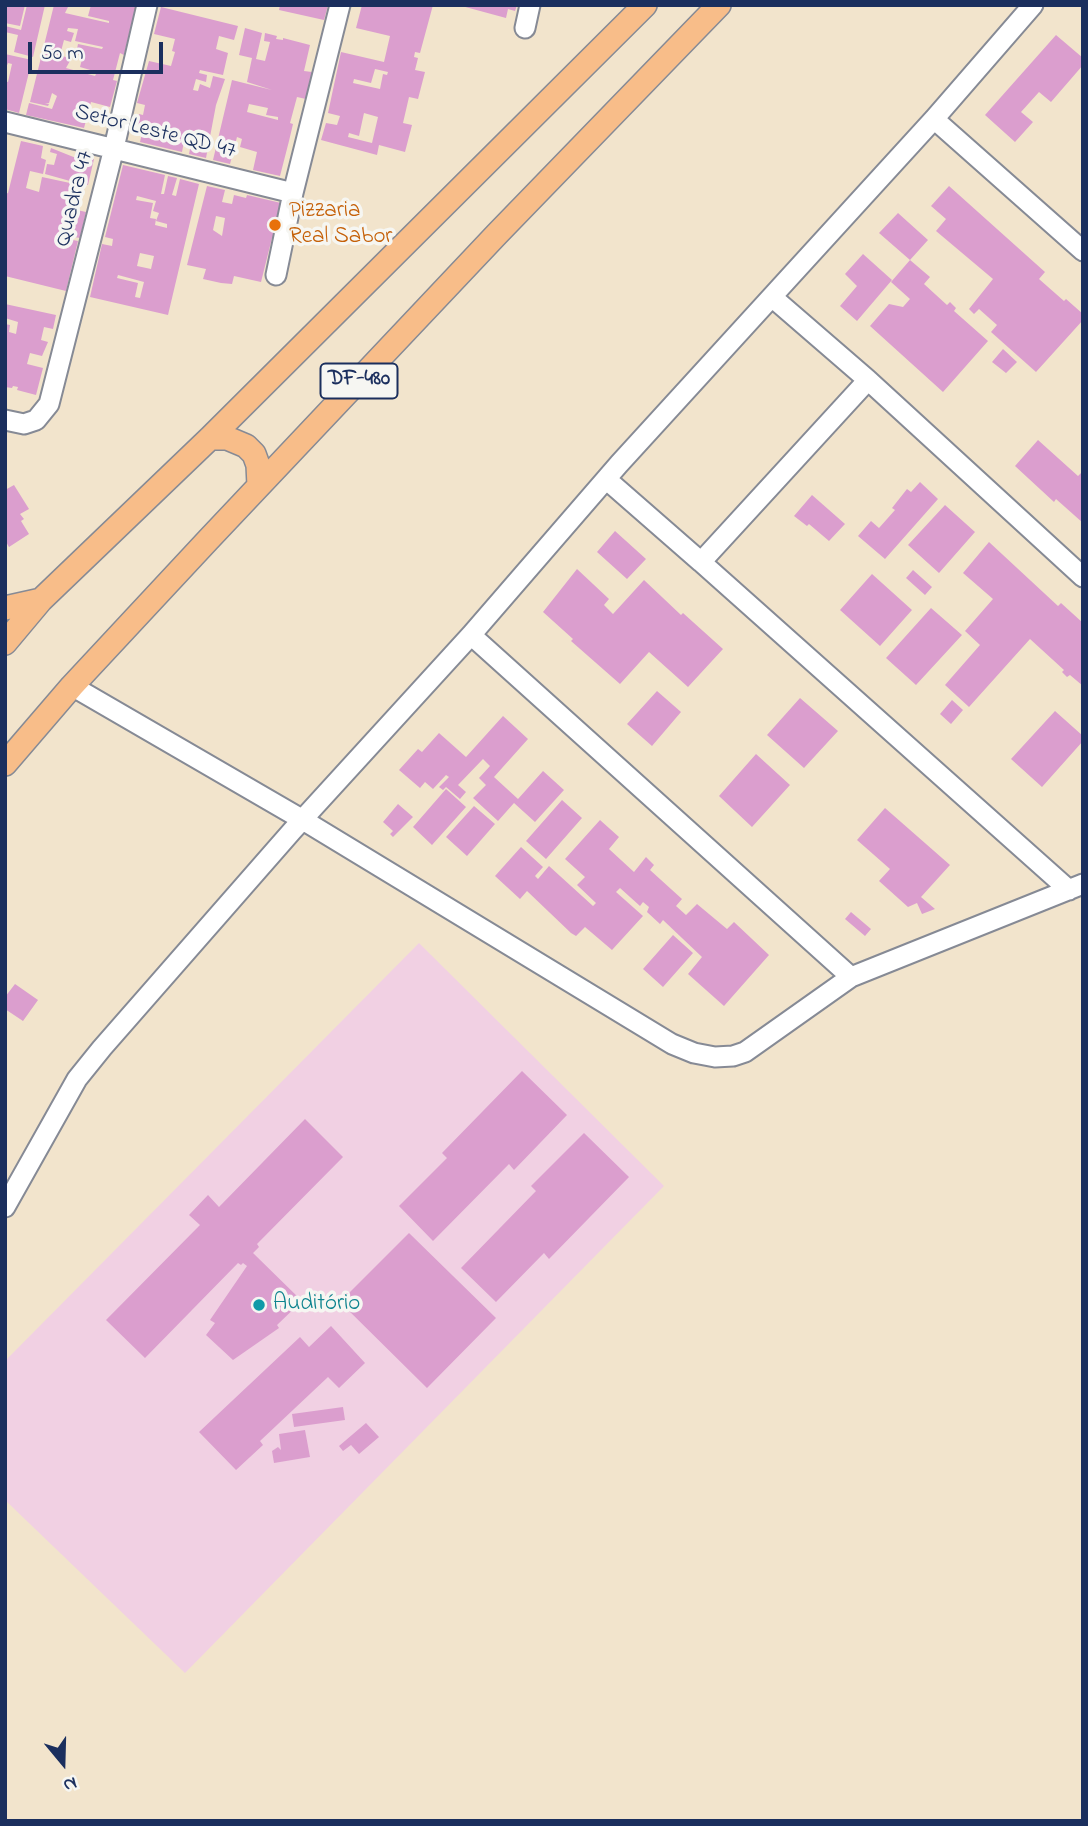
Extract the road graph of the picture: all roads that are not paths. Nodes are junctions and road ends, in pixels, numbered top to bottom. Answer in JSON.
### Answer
{"nodes":[{"id":1,"x":147,"y":5,"type":"edge"},
{"id":2,"x":340,"y":5,"type":"edge"},
{"id":3,"x":530,"y":5,"type":"edge"},
{"id":4,"x":645,"y":5,"type":"edge"},
{"id":5,"x":719,"y":5,"type":"edge"},
{"id":6,"x":1033,"y":7,"type":"edge"},
{"id":7,"x":525,"y":28,"type":"dead end"},
{"id":8,"x":934,"y":119,"type":"junction"},
{"id":9,"x":5,"y":122,"type":"edge"},
{"id":10,"x":114,"y":148,"type":"junction"},
{"id":11,"x":293,"y":193,"type":"junction"},
{"id":12,"x":1083,"y":251,"type":"edge"},
{"id":13,"x":276,"y":275,"type":"dead end"},
{"id":14,"x":772,"y":297,"type":"junction"},
{"id":15,"x":868,"y":380,"type":"junction"},
{"id":16,"x":5,"y":420,"type":"edge"},
{"id":17,"x":210,"y":438,"type":"junction"},
{"id":18,"x":606,"y":479,"type":"junction"},
{"id":19,"x":260,"y":486,"type":"junction"},
{"id":20,"x":701,"y":562,"type":"junction"},
{"id":21,"x":1083,"y":577,"type":"edge"},
{"id":22,"x":41,"y":600,"type":"junction"},
{"id":23,"x":5,"y":608,"type":"edge"},
{"id":24,"x":471,"y":635,"type":"junction"},
{"id":25,"x":5,"y":643,"type":"edge"},
{"id":26,"x":72,"y":686,"type":"junction"},
{"id":27,"x":5,"y":764,"type":"edge"},
{"id":28,"x":303,"y":820,"type":"junction"},
{"id":29,"x":1076,"y":887,"type":"edge"},
{"id":30,"x":851,"y":977,"type":"junction"},
{"id":31,"x":5,"y":1207,"type":"edge"}],
"edges":[{"from":1,"to":10,"type":"street","name":"Quadra 47"},
{"from":2,"to":11,"type":"street"},
{"from":3,"to":7,"type":"street"},
{"from":4,"to":17,"type":"main road","number":"DF-480"},
{"from":5,"to":19,"type":"main road","number":"DF-480"},
{"from":6,"to":8,"type":"street"},
{"from":8,"to":12,"type":"street"},
{"from":8,"to":14,"type":"street"},
{"from":9,"to":10,"type":"street","name":"Setor Leste QD 47"},
{"from":10,"to":11,"type":"street","name":"Setor Leste QD 47"},
{"from":10,"to":16,"type":"street","name":"Quadra 47"},
{"from":11,"to":13,"type":"street"},
{"from":14,"to":15,"type":"street"},
{"from":14,"to":18,"type":"street"},
{"from":15,"to":20,"type":"street"},
{"from":15,"to":21,"type":"street"},
{"from":17,"to":19,"type":"main road"},
{"from":17,"to":22,"type":"main road","number":"DF-480"},
{"from":18,"to":20,"type":"street"},
{"from":18,"to":24,"type":"street"},
{"from":19,"to":26,"type":"main road","number":"DF-480"},
{"from":20,"to":29,"type":"street"},
{"from":22,"to":23,"type":"main road"},
{"from":22,"to":25,"type":"main road","number":"DF-480"},
{"from":24,"to":28,"type":"street"},
{"from":24,"to":30,"type":"street"},
{"from":26,"to":27,"type":"main road","number":"DF-480"},
{"from":26,"to":28,"type":"street"},
{"from":28,"to":30,"type":"street"},
{"from":28,"to":31,"type":"street"},
{"from":29,"to":30,"type":"street"}]}
